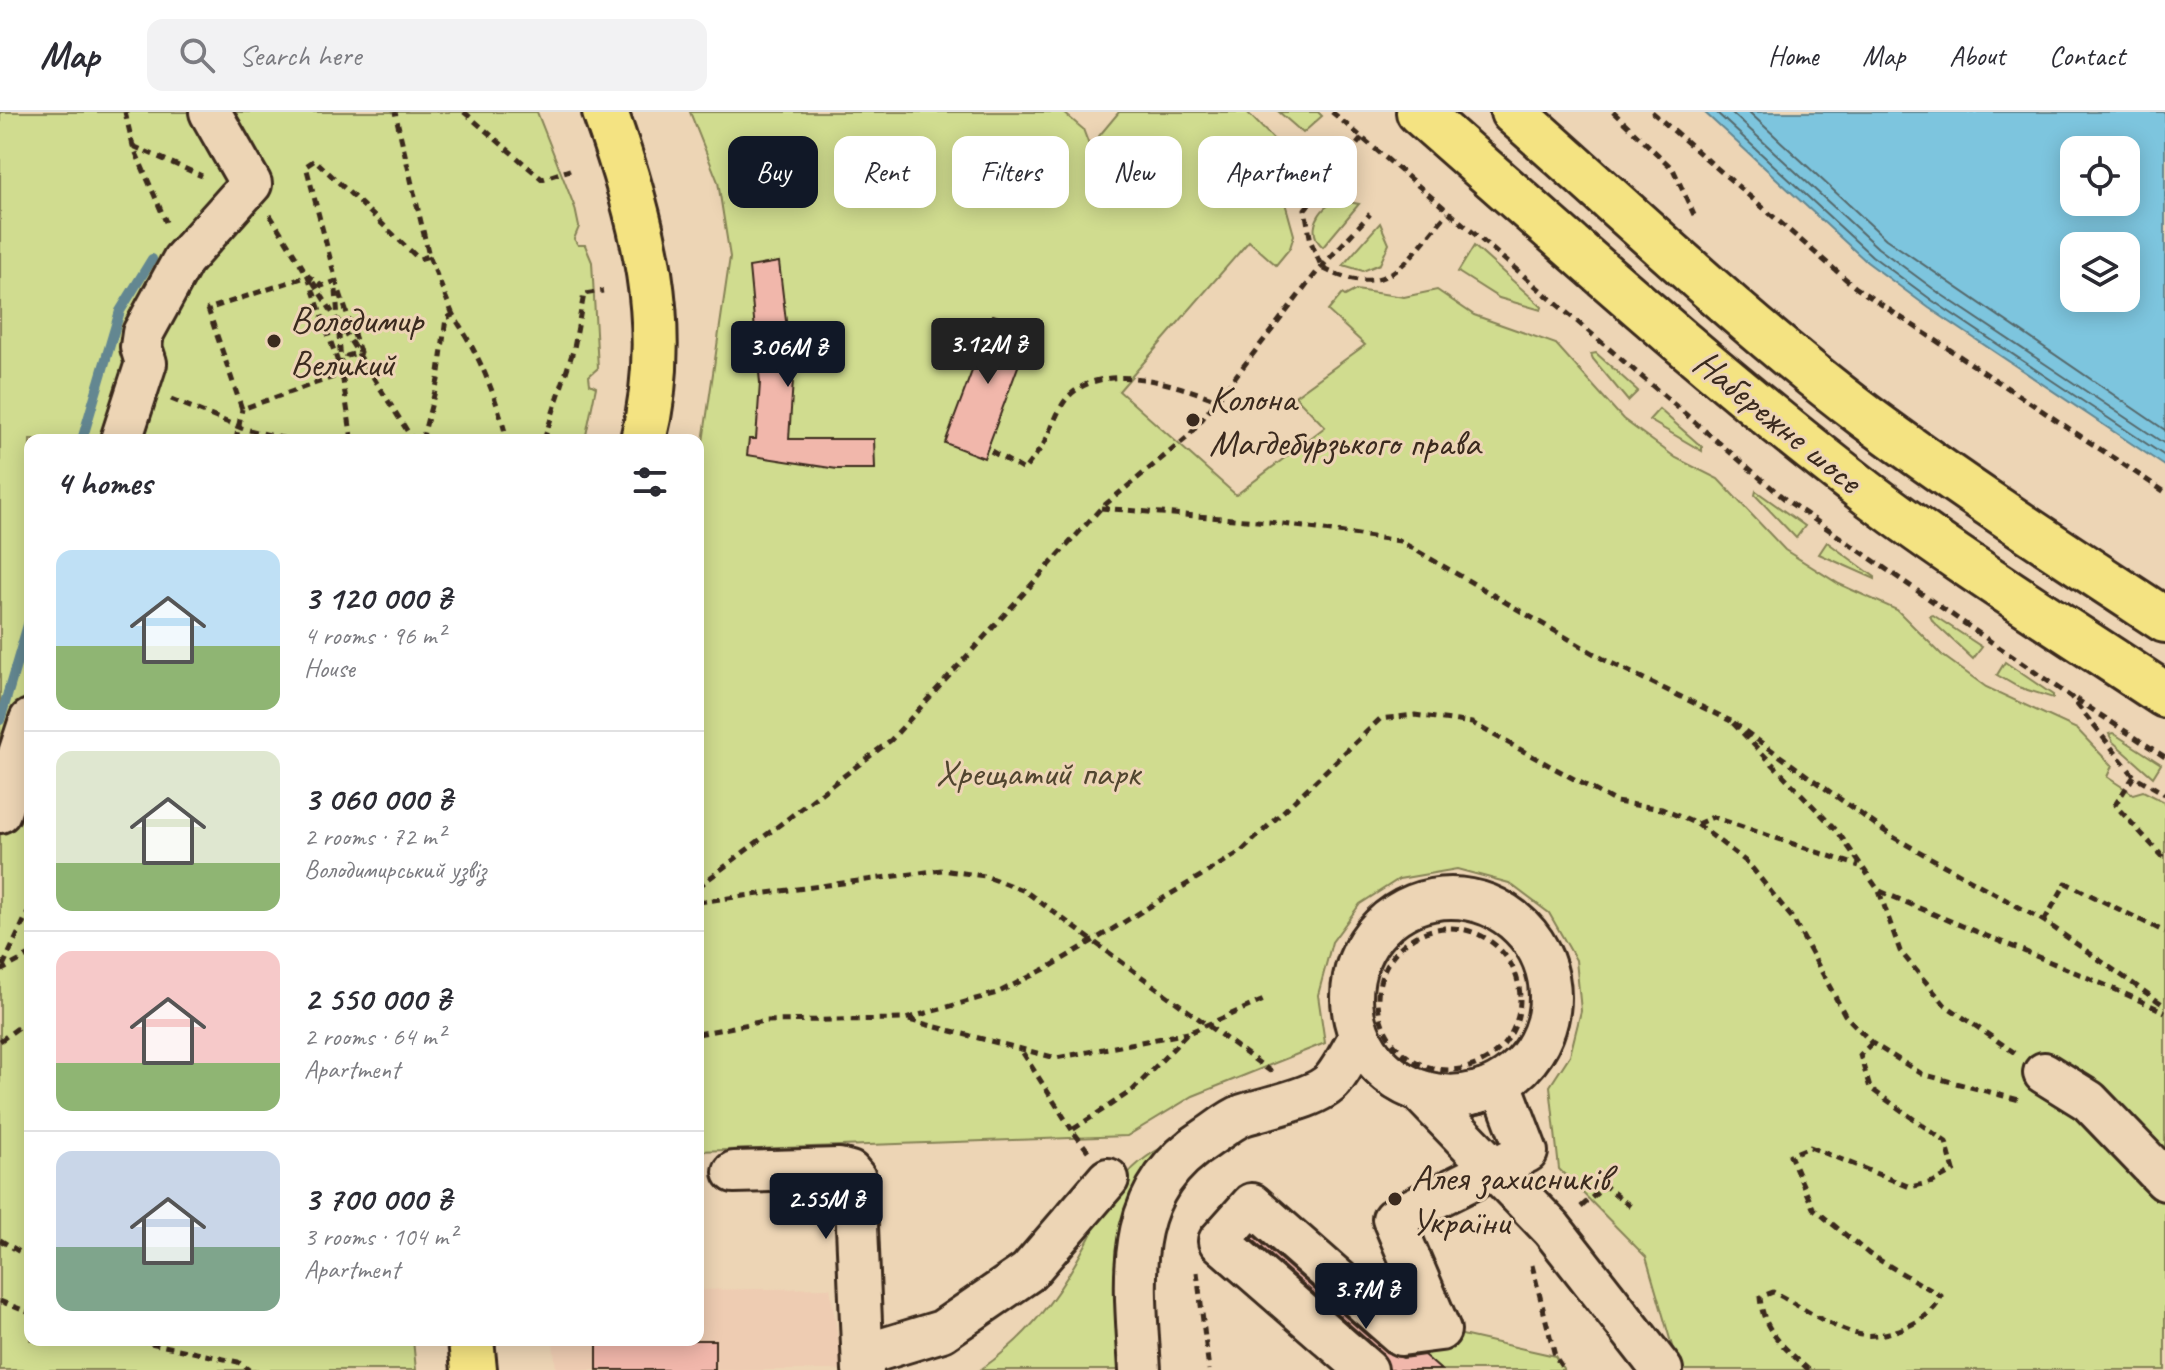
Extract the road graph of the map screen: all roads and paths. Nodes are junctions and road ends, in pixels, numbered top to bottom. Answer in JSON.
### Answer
{"nodes":[{"id":1,"x":125,"y":112,"type":"edge"},
{"id":2,"x":210,"y":112,"type":"edge"},
{"id":3,"x":395,"y":112,"type":"edge"},
{"id":4,"x":464,"y":112,"type":"edge"},
{"id":5,"x":605,"y":112,"type":"edge"},
{"id":6,"x":1332,"y":112,"type":"edge"},
{"id":7,"x":1419,"y":112,"type":"edge"},
{"id":8,"x":1513,"y":112,"type":"edge"},
{"id":9,"x":1613,"y":112,"type":"edge"},
{"id":10,"x":1652,"y":112,"type":"edge"},
{"id":11,"x":1362,"y":138,"type":"junction"},
{"id":12,"x":133,"y":146,"type":"junction"},
{"id":13,"x":570,"y":170,"type":"dead end"},
{"id":14,"x":251,"y":184,"type":"junction"},
{"id":15,"x":1448,"y":213,"type":"junction"},
{"id":16,"x":1370,"y":214,"type":"dead end"},
{"id":17,"x":1694,"y":215,"type":"dead end"},
{"id":18,"x":429,"y":256,"type":"junction"},
{"id":19,"x":183,"y":260,"type":"junction"},
{"id":20,"x":1322,"y":268,"type":"junction"},
{"id":21,"x":308,"y":276,"type":"junction"},
{"id":22,"x":336,"y":281,"type":"junction"},
{"id":23,"x":603,"y":291,"type":"dead end"},
{"id":24,"x":208,"y":309,"type":"junction"},
{"id":25,"x":453,"y":315,"type":"junction"},
{"id":26,"x":338,"y":320,"type":"junction"},
{"id":27,"x":360,"y":352,"type":"junction"},
{"id":28,"x":146,"y":363,"type":"junction"},
{"id":29,"x":342,"y":374,"type":"junction"},
{"id":30,"x":1217,"y":400,"type":"junction"},
{"id":31,"x":242,"y":409,"type":"junction"},
{"id":32,"x":241,"y":428,"type":"junction"},
{"id":33,"x":123,"y":434,"type":"edge"},
{"id":34,"x":238,"y":434,"type":"edge"},
{"id":35,"x":266,"y":434,"type":"edge"},
{"id":36,"x":351,"y":434,"type":"edge"},
{"id":37,"x":409,"y":434,"type":"edge"},
{"id":38,"x":424,"y":434,"type":"edge"},
{"id":39,"x":505,"y":434,"type":"edge"},
{"id":40,"x":546,"y":434,"type":"edge"},
{"id":41,"x":644,"y":434,"type":"edge"},
{"id":42,"x":991,"y":451,"type":"dead end"},
{"id":43,"x":2165,"y":492,"type":"edge"},
{"id":44,"x":1101,"y":508,"type":"junction"},
{"id":45,"x":2165,"y":620,"type":"edge"},
{"id":46,"x":2165,"y":695,"type":"edge"},
{"id":47,"x":2071,"y":697,"type":"junction"},
{"id":48,"x":1731,"y":721,"type":"junction"},
{"id":49,"x":24,"y":738,"type":"edge"},
{"id":50,"x":2165,"y":757,"type":"edge"},
{"id":51,"x":2134,"y":776,"type":"junction"},
{"id":52,"x":2165,"y":794,"type":"edge"},
{"id":53,"x":0,"y":812,"type":"edge"},
{"id":54,"x":1697,"y":824,"type":"junction"},
{"id":55,"x":2165,"y":859,"type":"edge"},
{"id":56,"x":1860,"y":866,"type":"junction"},
{"id":57,"x":704,"y":882,"type":"edge"},
{"id":58,"x":1879,"y":891,"type":"junction"},
{"id":59,"x":704,"y":901,"type":"edge"},
{"id":60,"x":24,"y":921,"type":"edge"},
{"id":61,"x":2044,"y":921,"type":"junction"},
{"id":62,"x":2165,"y":932,"type":"edge"},
{"id":63,"x":24,"y":958,"type":"edge"},
{"id":64,"x":2,"y":969,"type":"edge"},
{"id":65,"x":1266,"y":999,"type":"dead end"},
{"id":66,"x":2165,"y":1009,"type":"edge"},
{"id":67,"x":905,"y":1019,"type":"junction"},
{"id":68,"x":24,"y":1023,"type":"edge"},
{"id":69,"x":704,"y":1033,"type":"edge"},
{"id":70,"x":1188,"y":1033,"type":"junction"},
{"id":71,"x":0,"y":1041,"type":"edge"},
{"id":72,"x":1872,"y":1043,"type":"junction"},
{"id":73,"x":1023,"y":1052,"type":"junction"},
{"id":74,"x":1385,"y":1052,"type":"junction"},
{"id":75,"x":2044,"y":1073,"type":"junction"},
{"id":76,"x":1274,"y":1074,"type":"dead end"},
{"id":77,"x":1420,"y":1092,"type":"junction"},
{"id":78,"x":1072,"y":1130,"type":"junction"},
{"id":79,"x":1494,"y":1169,"type":"junction"},
{"id":80,"x":734,"y":1172,"type":"dead end"},
{"id":81,"x":1108,"y":1179,"type":"joint"},
{"id":82,"x":2165,"y":1180,"type":"edge"},
{"id":83,"x":1605,"y":1186,"type":"dead end"},
{"id":84,"x":1633,"y":1208,"type":"dead end"},
{"id":85,"x":0,"y":1240,"type":"edge"},
{"id":86,"x":1528,"y":1252,"type":"dead end"},
{"id":87,"x":24,"y":1254,"type":"edge"},
{"id":88,"x":0,"y":1301,"type":"edge"},
{"id":89,"x":24,"y":1311,"type":"edge"},
{"id":90,"x":165,"y":1346,"type":"edge"},
{"id":91,"x":472,"y":1346,"type":"edge"},
{"id":92,"x":863,"y":1363,"type":"edge"},
{"id":93,"x":249,"y":1370,"type":"edge"},
{"id":94,"x":474,"y":1370,"type":"edge"},
{"id":95,"x":1140,"y":1370,"type":"edge"},
{"id":96,"x":1367,"y":1370,"type":"edge"},
{"id":97,"x":1564,"y":1370,"type":"edge"},
{"id":98,"x":1662,"y":1370,"type":"edge"},
{"id":99,"x":1809,"y":1370,"type":"edge"}],
"edges":[{"from":1,"to":12,"type":"path"},
{"from":2,"to":14,"type":"street"},
{"from":3,"to":18,"type":"path"},
{"from":4,"to":13,"type":"path"},
{"from":5,"to":41,"type":"main road"},
{"from":6,"to":11,"type":"path"},
{"from":7,"to":46,"type":"main road","name":"Набережне шосе"},
{"from":8,"to":45,"type":"main road","name":"Набережне шосе"},
{"from":9,"to":17,"type":"path"},
{"from":10,"to":43,"type":"path"},
{"from":11,"to":15,"type":"path"},
{"from":11,"to":20,"type":"path"},
{"from":12,"to":14,"type":"path"},
{"from":12,"to":19,"type":"path"},
{"from":14,"to":19,"type":"street"},
{"from":14,"to":21,"type":"path"},
{"from":15,"to":20,"type":"path"},
{"from":15,"to":47,"type":"path"},
{"from":16,"to":20,"type":"path"},
{"from":18,"to":22,"type":"path"},
{"from":18,"to":25,"type":"path"},
{"from":19,"to":24,"type":"path"},
{"from":19,"to":28,"type":"street"},
{"from":20,"to":30,"type":"path"},
{"from":21,"to":22,"type":"path"},
{"from":21,"to":24,"type":"path"},
{"from":21,"to":26,"type":"path"},
{"from":21,"to":29,"type":"path"},
{"from":22,"to":26,"type":"path"},
{"from":22,"to":27,"type":"path"},
{"from":23,"to":40,"type":"path"},
{"from":24,"to":31,"type":"path"},
{"from":25,"to":38,"type":"path"},
{"from":25,"to":39,"type":"path"},
{"from":26,"to":27,"type":"path"},
{"from":26,"to":29,"type":"path"},
{"from":27,"to":29,"type":"path"},
{"from":27,"to":37,"type":"path"},
{"from":28,"to":32,"type":"path"},
{"from":28,"to":33,"type":"street"},
{"from":29,"to":31,"type":"path"},
{"from":29,"to":36,"type":"path"},
{"from":30,"to":42,"type":"path"},
{"from":30,"to":44,"type":"path"},
{"from":31,"to":32,"type":"path"},
{"from":32,"to":34,"type":"path"},
{"from":32,"to":35,"type":"path"},
{"from":44,"to":48,"type":"path"},
{"from":44,"to":57,"type":"path"},
{"from":47,"to":50,"type":"path"},
{"from":47,"to":51,"type":"path"},
{"from":48,"to":56,"type":"path"},
{"from":48,"to":61,"type":"path"},
{"from":49,"to":53,"type":"street"},
{"from":51,"to":52,"type":"path"},
{"from":51,"to":55,"type":"path"},
{"from":54,"to":56,"type":"path"},
{"from":54,"to":67,"type":"path"},
{"from":54,"to":72,"type":"path"},
{"from":56,"to":58,"type":"path"},
{"from":58,"to":66,"type":"path"},
{"from":58,"to":75,"type":"path"},
{"from":59,"to":76,"type":"path","bridge":true},
{"from":60,"to":64,"type":"path"},
{"from":61,"to":62,"type":"path"},
{"from":61,"to":66,"type":"path"},
{"from":63,"to":64,"type":"path"},
{"from":65,"to":70,"type":"path"},
{"from":67,"to":69,"type":"path"},
{"from":67,"to":73,"type":"path"},
{"from":68,"to":71,"type":"path"},
{"from":70,"to":73,"type":"path"},
{"from":70,"to":78,"type":"path"},
{"from":72,"to":75,"type":"path"},
{"from":72,"to":99,"type":"path"},
{"from":73,"to":78,"type":"path"},
{"from":74,"to":74,"type":"path"},
{"from":74,"to":77,"type":"street"},
{"from":74,"to":77,"type":"street"},
{"from":74,"to":95,"type":"street"},
{"from":75,"to":82,"type":"street"},
{"from":77,"to":79,"type":"street"},
{"from":77,"to":79,"type":"street"},
{"from":78,"to":81,"type":"path"},
{"from":79,"to":96,"type":"street"},
{"from":79,"to":98,"type":"street"},
{"from":80,"to":92,"type":"street"},
{"from":81,"to":92,"type":"street"},
{"from":83,"to":84,"type":"path"},
{"from":85,"to":87,"type":"path"},
{"from":86,"to":97,"type":"path"},
{"from":88,"to":89,"type":"path"},
{"from":90,"to":93,"type":"path"},
{"from":91,"to":94,"type":"main road"}]}
